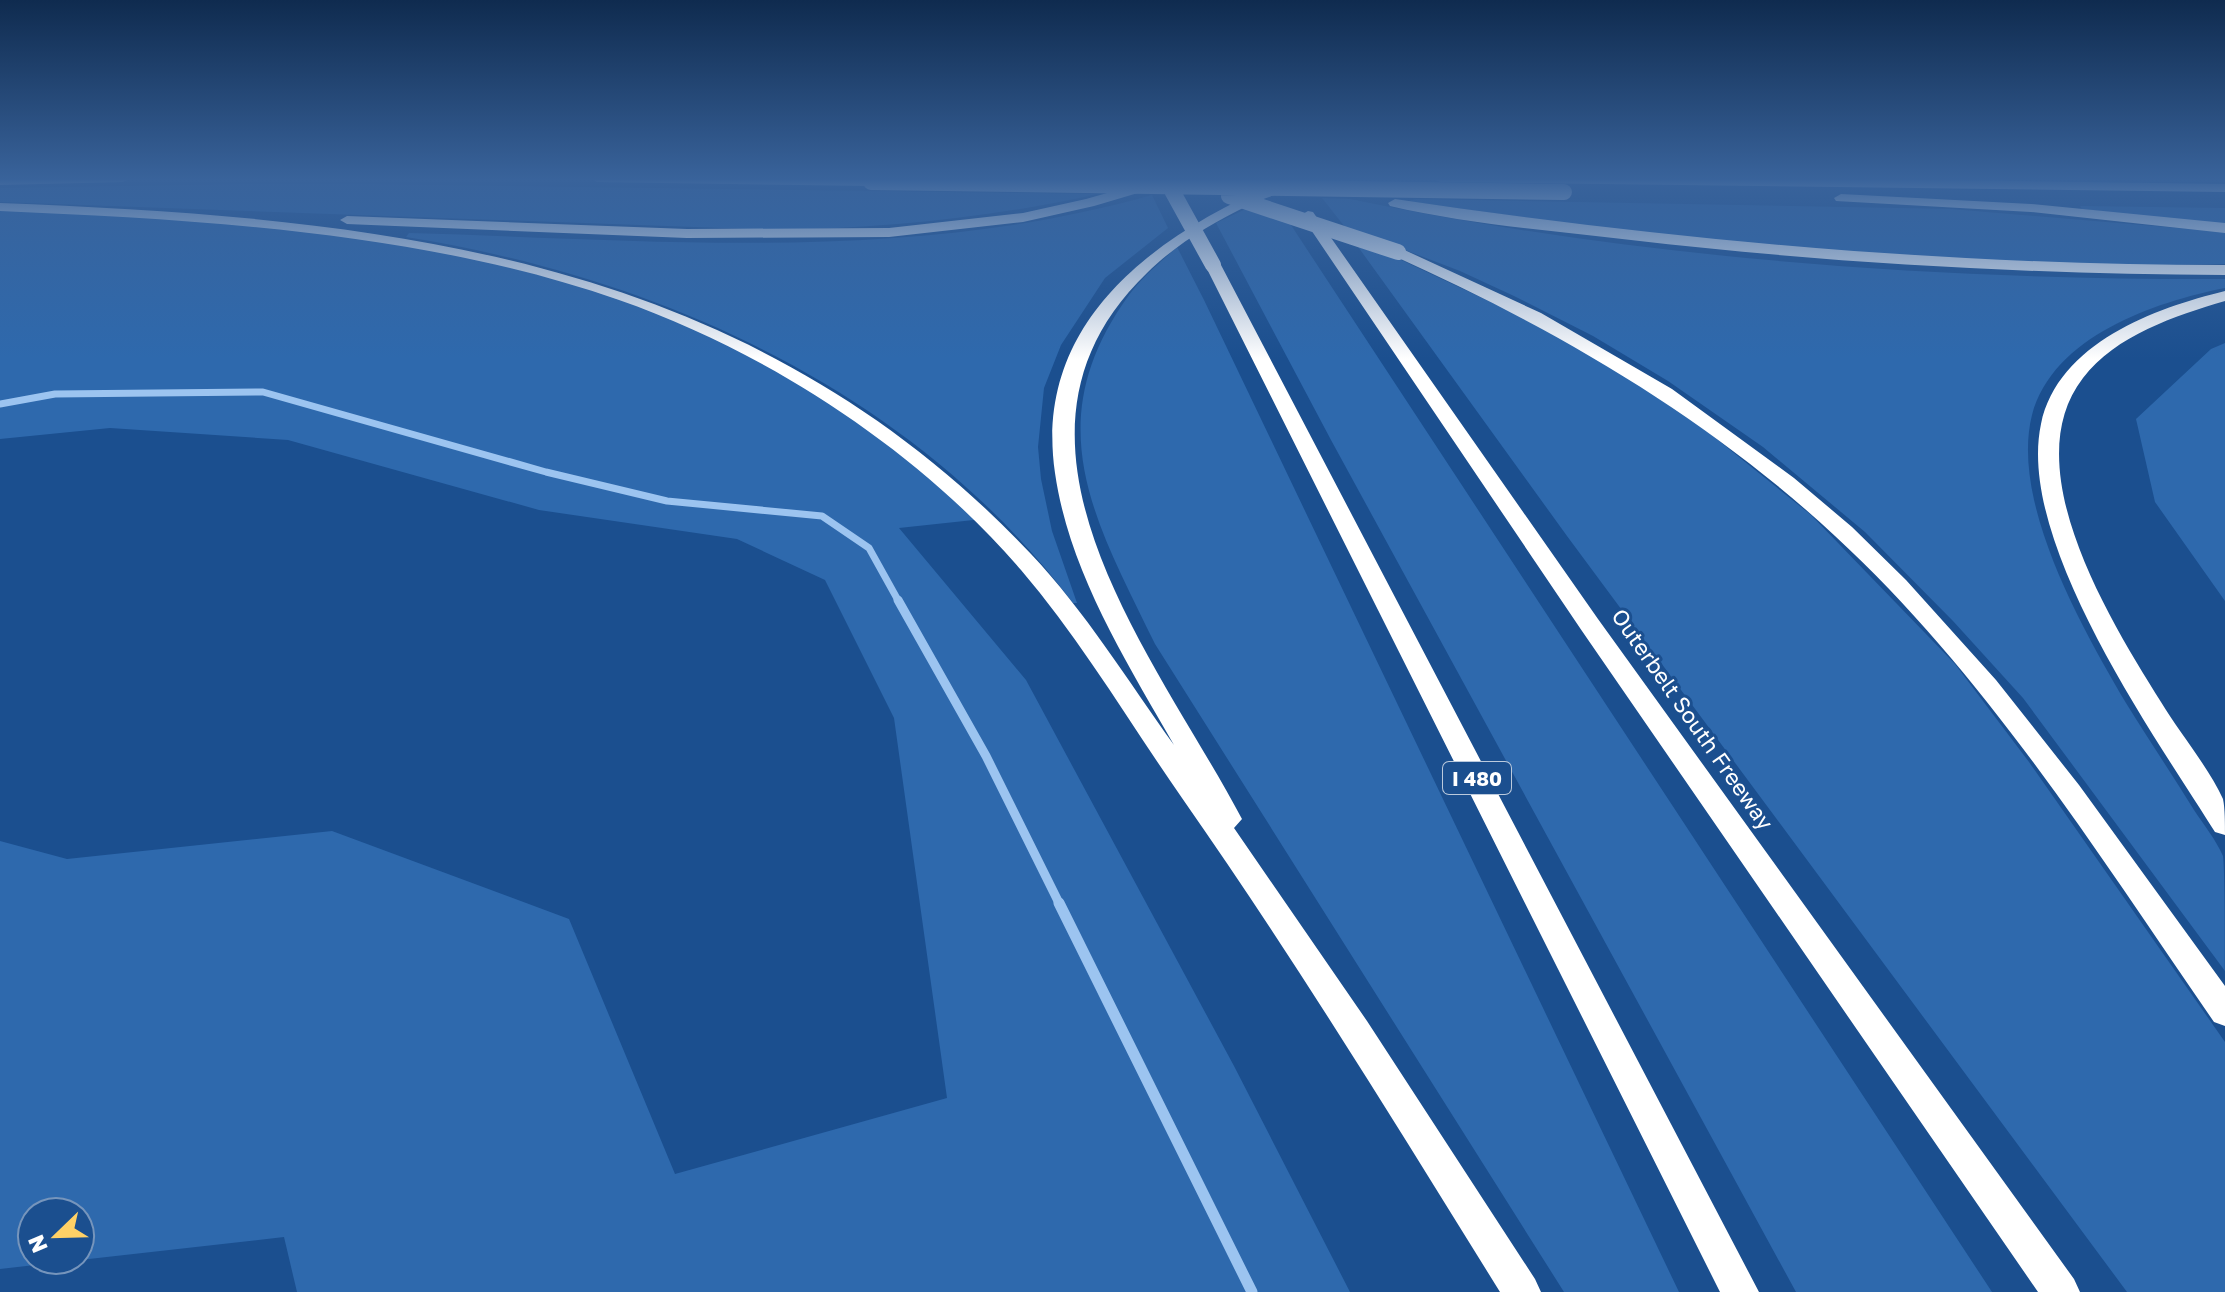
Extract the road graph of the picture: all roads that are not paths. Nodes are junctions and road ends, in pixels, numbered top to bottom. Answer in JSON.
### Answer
{"nodes":[{"id":1,"x":374,"y":238,"type":"edge"},
{"id":2,"x":1179,"y":238,"type":"edge"},
{"id":3,"x":1198,"y":238,"type":"edge"},
{"id":4,"x":1324,"y":238,"type":"edge"},
{"id":5,"x":1359,"y":238,"type":"edge"},
{"id":6,"x":1644,"y":238,"type":"edge"},
{"id":7,"x":2225,"y":270,"type":"edge"},
{"id":8,"x":2225,"y":296,"type":"edge"},
{"id":9,"x":2225,"y":824,"type":"edge"},
{"id":10,"x":1268,"y":895,"type":"junction"},
{"id":11,"x":2225,"y":1012,"type":"edge"},
{"id":12,"x":1522,"y":1292,"type":"edge"},
{"id":13,"x":1740,"y":1292,"type":"edge"},
{"id":14,"x":2061,"y":1292,"type":"edge"}],
"edges":[{"from":1,"to":10,"type":"highway"},
{"from":2,"to":10,"type":"highway"},
{"from":3,"to":13,"type":"highway","number":"I 480","bridge":true},
{"from":4,"to":14,"type":"highway","name":"Outerbelt South Freeway"},
{"from":5,"to":11,"type":"highway","bridge":true},
{"from":6,"to":7,"type":"highway","bridge":true},
{"from":8,"to":9,"type":"highway"},
{"from":10,"to":12,"type":"highway"}]}
